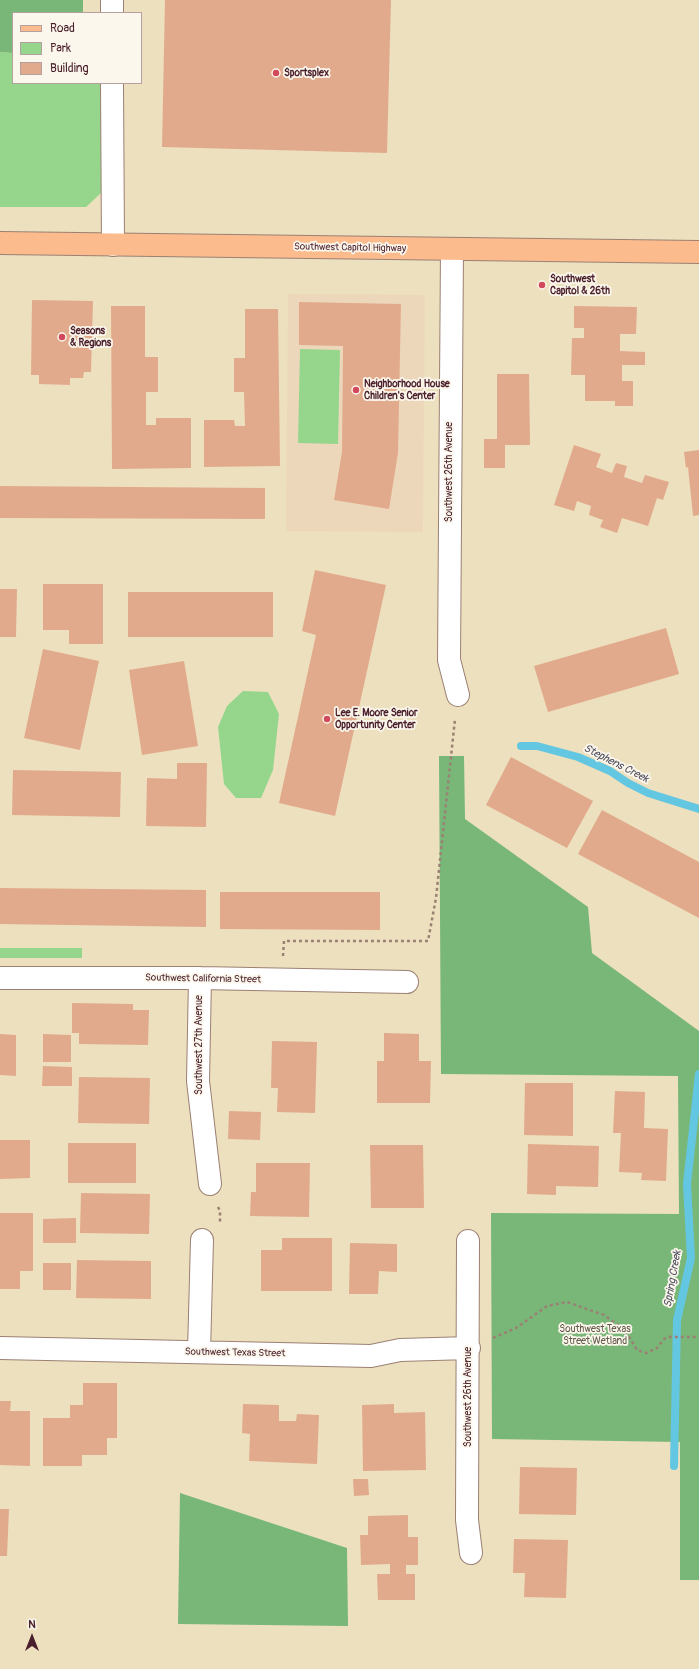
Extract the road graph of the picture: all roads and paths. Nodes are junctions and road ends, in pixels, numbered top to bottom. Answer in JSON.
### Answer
{"nodes":[{"id":1,"x":112,"y":0,"type":"edge"},
{"id":2,"x":112,"y":12,"type":"edge"},
{"id":3,"x":112,"y":84,"type":"edge"},
{"id":4,"x":0,"y":243,"type":"edge"},
{"id":5,"x":113,"y":244,"type":"junction"},
{"id":6,"x":452,"y":249,"type":"junction"},
{"id":7,"x":699,"y":252,"type":"edge"},
{"id":8,"x":458,"y":695,"type":"joint"},
{"id":9,"x":284,"y":941,"type":"dead end"},
{"id":10,"x":0,"y":978,"type":"edge"},
{"id":11,"x":200,"y":978,"type":"junction"},
{"id":12,"x":406,"y":982,"type":"dead end"},
{"id":13,"x":210,"y":1184,"type":"joint"},
{"id":14,"x":202,"y":1240,"type":"joint"},
{"id":15,"x":468,"y":1241,"type":"dead end"},
{"id":16,"x":699,"y":1337,"type":"edge"},
{"id":17,"x":0,"y":1348,"type":"edge"},
{"id":18,"x":469,"y":1348,"type":"junction"},
{"id":19,"x":199,"y":1352,"type":"junction"},
{"id":20,"x":470,"y":1553,"type":"dead end"}],
"edges":[{"from":1,"to":2,"type":"street"},
{"from":3,"to":5,"type":"street"},
{"from":4,"to":5,"type":"main road","name":"Southwest Capitol Highway"},
{"from":5,"to":6,"type":"main road","name":"Southwest Capitol Highway"},
{"from":6,"to":7,"type":"main road","name":"Southwest Capitol Highway"},
{"from":6,"to":8,"type":"street","name":"Southwest 26th Avenue"},
{"from":8,"to":9,"type":"path"},
{"from":10,"to":11,"type":"street","name":"Southwest California Street"},
{"from":11,"to":12,"type":"street","name":"Southwest California Street"},
{"from":11,"to":13,"type":"street","name":"Southwest 27th Avenue"},
{"from":13,"to":14,"type":"path"},
{"from":14,"to":19,"type":"street"},
{"from":15,"to":18,"type":"street","name":"Southwest 26th Avenue"},
{"from":16,"to":18,"type":"path"},
{"from":17,"to":19,"type":"street","name":"Southwest Texas Street"},
{"from":18,"to":19,"type":"street","name":"Southwest Texas Street"},
{"from":18,"to":20,"type":"street","name":"Southwest 26th Avenue"}]}
